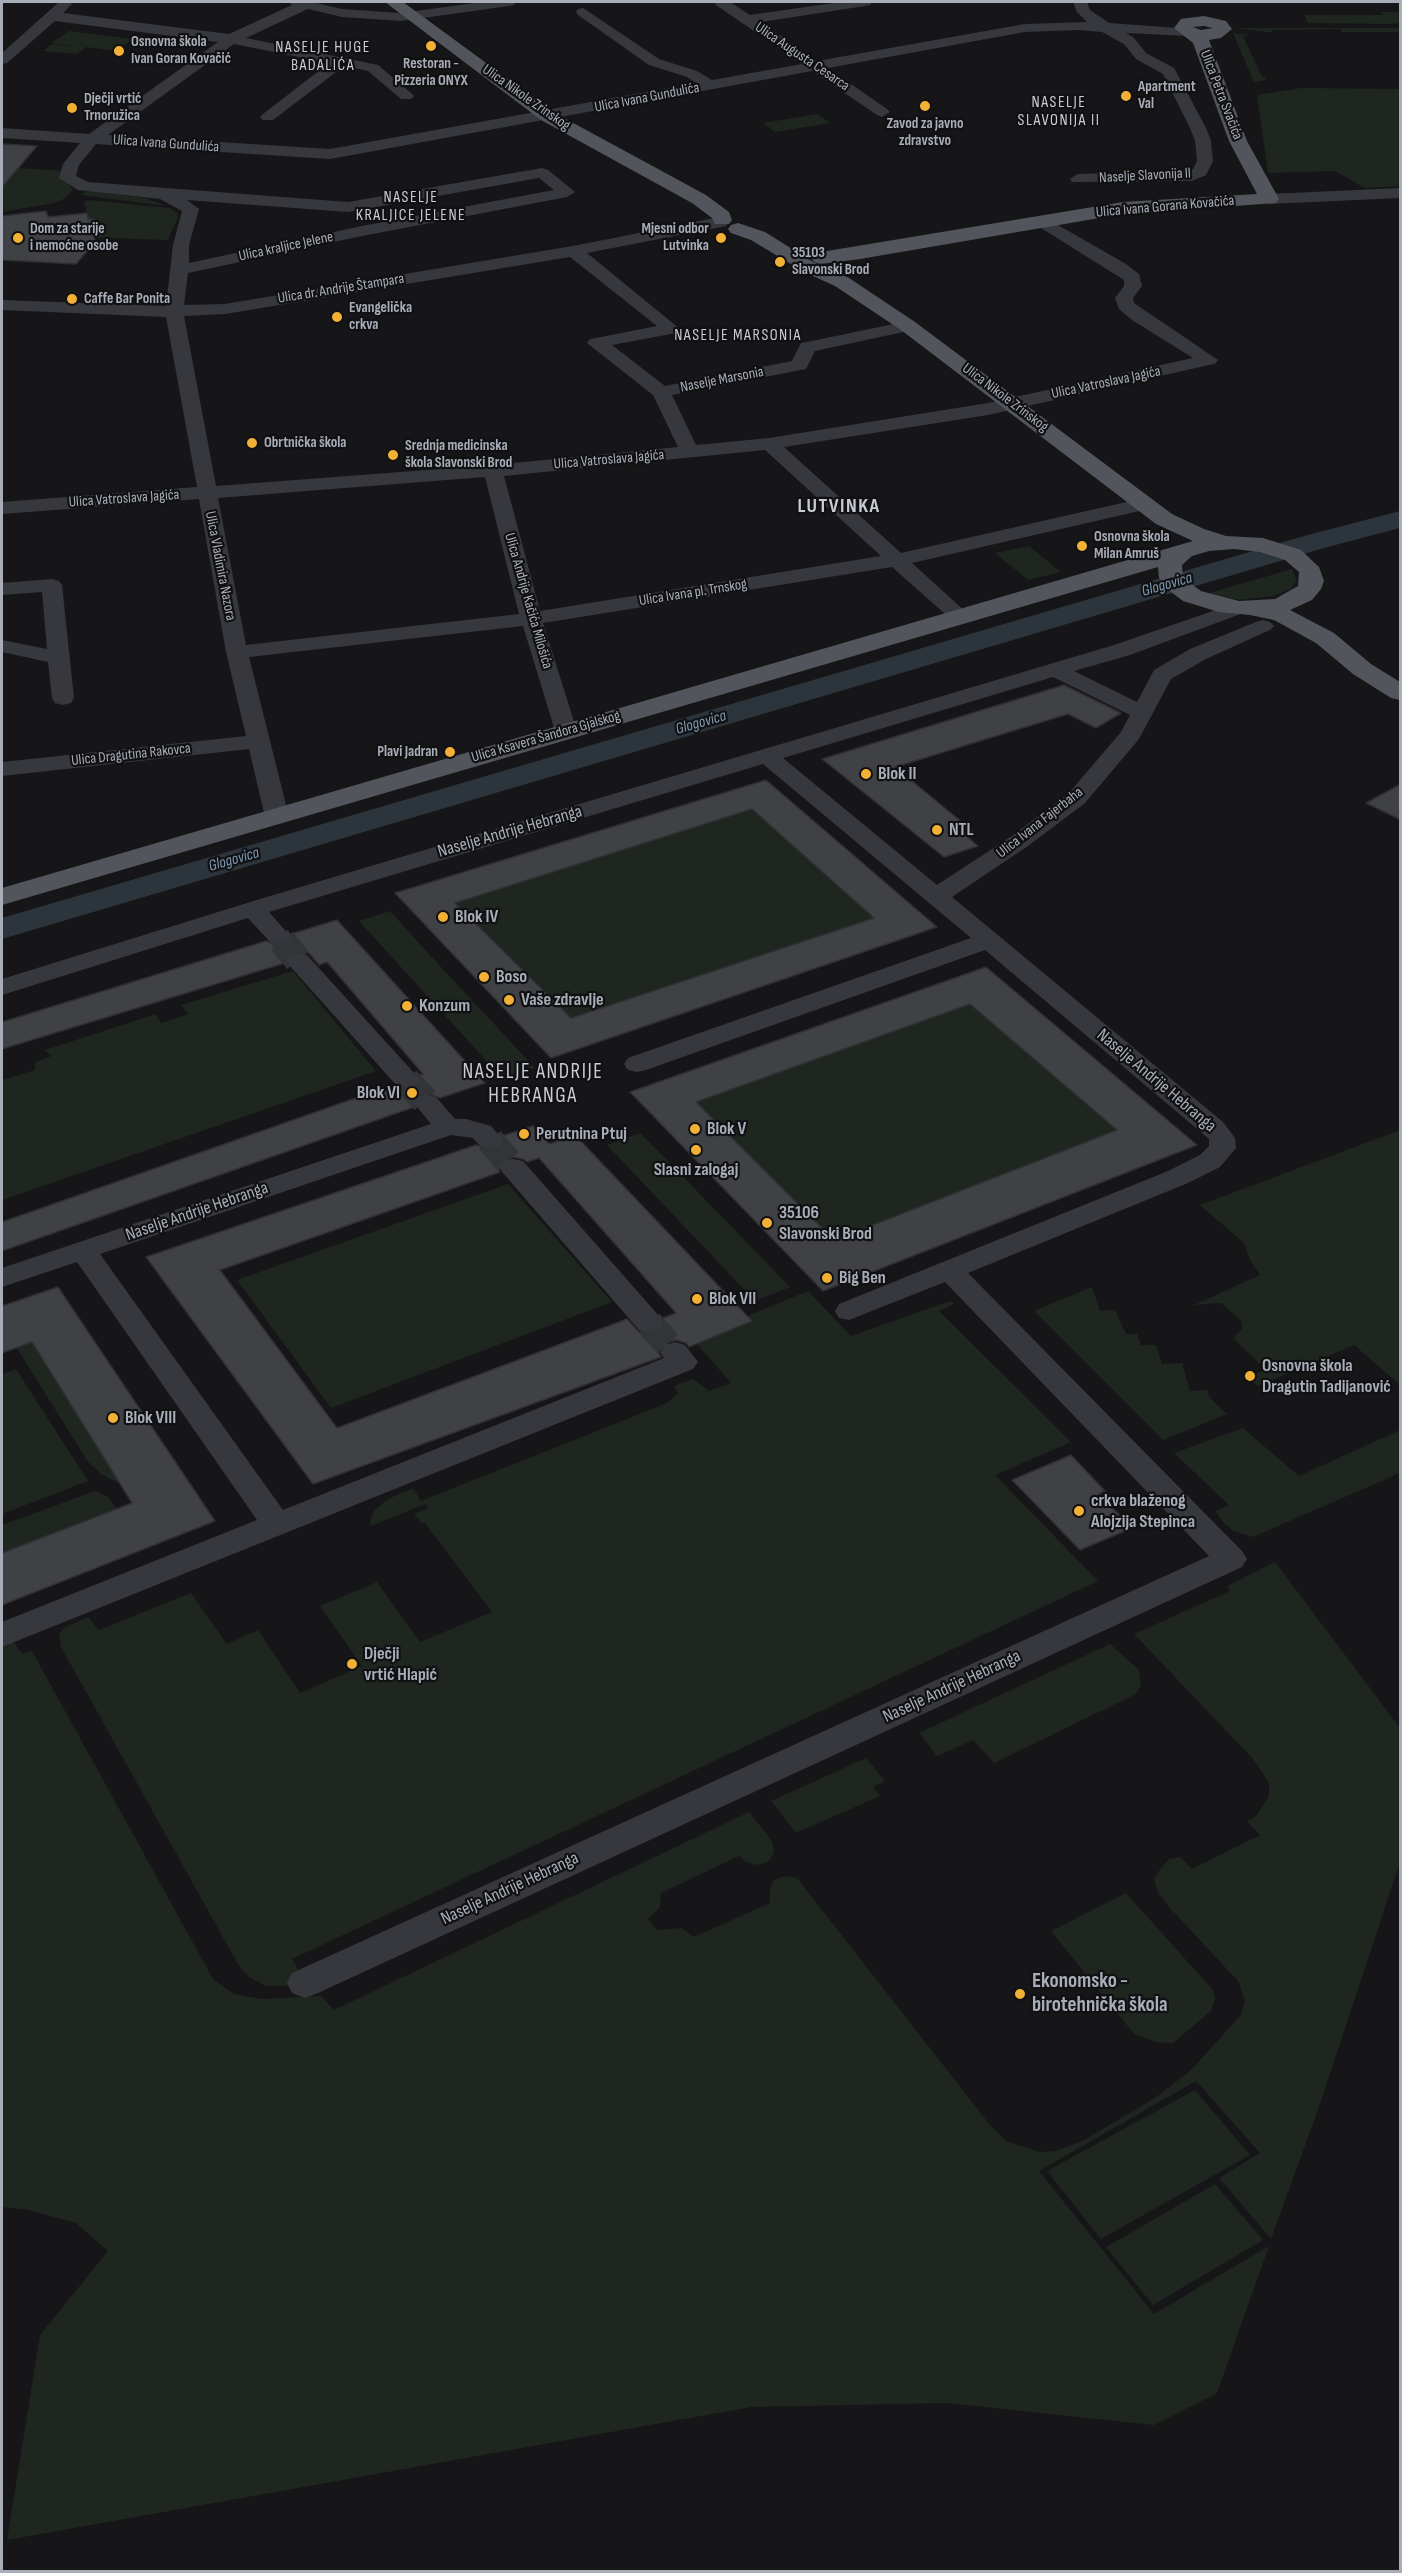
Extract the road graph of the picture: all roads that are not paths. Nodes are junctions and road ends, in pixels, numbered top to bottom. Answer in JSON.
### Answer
{"nodes":[{"id":1,"x":393,"y":2,"type":"edge"},
{"id":2,"x":509,"y":2,"type":"edge"},
{"id":3,"x":721,"y":2,"type":"edge"},
{"id":4,"x":866,"y":2,"type":"edge"},
{"id":5,"x":1080,"y":2,"type":"edge"},
{"id":6,"x":66,"y":3,"type":"edge"},
{"id":7,"x":301,"y":3,"type":"edge"},
{"id":8,"x":50,"y":9,"type":"edge"},
{"id":9,"x":583,"y":12,"type":"dead end"},
{"id":10,"x":411,"y":16,"type":"junction"},
{"id":11,"x":748,"y":20,"type":"junction"},
{"id":12,"x":1189,"y":21,"type":"edge"},
{"id":13,"x":1104,"y":27,"type":"junction"},
{"id":14,"x":231,"y":39,"type":"junction"},
{"id":15,"x":2,"y":60,"type":"edge"},
{"id":16,"x":341,"y":61,"type":"junction"},
{"id":17,"x":817,"y":67,"type":"junction"},
{"id":18,"x":710,"y":86,"type":"junction"},
{"id":19,"x":406,"y":96,"type":"dead end"},
{"id":20,"x":1240,"y":96,"type":"dead end"},
{"id":21,"x":882,"y":112,"type":"dead end"},
{"id":22,"x":548,"y":116,"type":"junction"},
{"id":23,"x":268,"y":117,"type":"dead end"},
{"id":24,"x":1252,"y":125,"type":"dead end"},
{"id":25,"x":2,"y":133,"type":"edge"},
{"id":26,"x":92,"y":139,"type":"junction"},
{"id":27,"x":1247,"y":156,"type":"junction"},
{"id":28,"x":1078,"y":180,"type":"dead end"},
{"id":29,"x":1401,"y":193,"type":"edge"},
{"id":30,"x":164,"y":194,"type":"junction"},
{"id":31,"x":215,"y":197,"type":"junction"},
{"id":32,"x":1269,"y":199,"type":"junction"},
{"id":33,"x":348,"y":207,"type":"junction"},
{"id":34,"x":191,"y":209,"type":"junction"},
{"id":35,"x":1044,"y":222,"type":"junction"},
{"id":36,"x":732,"y":224,"type":"junction"},
{"id":37,"x":362,"y":231,"type":"junction"},
{"id":38,"x":573,"y":251,"type":"junction"},
{"id":39,"x":822,"y":266,"type":"junction"},
{"id":40,"x":180,"y":270,"type":"junction"},
{"id":41,"x":2,"y":306,"type":"edge"},
{"id":42,"x":174,"y":312,"type":"junction"},
{"id":43,"x":908,"y":326,"type":"junction"},
{"id":44,"x":661,"y":392,"type":"junction"},
{"id":45,"x":1013,"y":403,"type":"junction"},
{"id":46,"x":769,"y":444,"type":"junction"},
{"id":47,"x":690,"y":453,"type":"junction"},
{"id":48,"x":493,"y":471,"type":"junction"},
{"id":49,"x":206,"y":493,"type":"junction"},
{"id":50,"x":1144,"y":504,"type":"junction"},
{"id":51,"x":2,"y":508,"type":"edge"},
{"id":52,"x":1164,"y":519,"type":"junction"},
{"id":53,"x":1222,"y":542,"type":"junction"},
{"id":54,"x":896,"y":560,"type":"junction"},
{"id":55,"x":1181,"y":575,"type":"junction"},
{"id":56,"x":1092,"y":579,"type":"junction"},
{"id":57,"x":2,"y":589,"type":"edge"},
{"id":58,"x":1303,"y":595,"type":"junction"},
{"id":59,"x":1252,"y":614,"type":"junction"},
{"id":60,"x":960,"y":616,"type":"junction"},
{"id":61,"x":531,"y":619,"type":"junction"},
{"id":62,"x":1178,"y":630,"type":"junction"},
{"id":63,"x":1325,"y":638,"type":"junction"},
{"id":64,"x":2,"y":646,"type":"edge"},
{"id":65,"x":1122,"y":650,"type":"junction"},
{"id":66,"x":237,"y":652,"type":"junction"},
{"id":67,"x":58,"y":658,"type":"junction"},
{"id":68,"x":1055,"y":670,"type":"junction"},
{"id":69,"x":1162,"y":675,"type":"junction"},
{"id":70,"x":1401,"y":693,"type":"edge"},
{"id":71,"x":63,"y":698,"type":"dead end"},
{"id":72,"x":1143,"y":713,"type":"junction"},
{"id":73,"x":566,"y":731,"type":"junction"},
{"id":74,"x":260,"y":741,"type":"junction"},
{"id":75,"x":767,"y":756,"type":"junction"},
{"id":76,"x":2,"y":769,"type":"edge"},
{"id":77,"x":277,"y":817,"type":"junction"},
{"id":78,"x":2,"y":897,"type":"edge"},
{"id":79,"x":936,"y":897,"type":"junction"},
{"id":80,"x":253,"y":909,"type":"junction"},
{"id":81,"x":279,"y":937,"type":"tunnel mouth"},
{"id":82,"x":988,"y":940,"type":"junction"},
{"id":83,"x":298,"y":960,"type":"tunnel mouth"},
{"id":84,"x":2,"y":987,"type":"edge"},
{"id":85,"x":637,"y":1064,"type":"dead end"},
{"id":86,"x":406,"y":1080,"type":"tunnel mouth"},
{"id":87,"x":427,"y":1103,"type":"tunnel mouth"},
{"id":88,"x":448,"y":1127,"type":"junction"},
{"id":89,"x":490,"y":1140,"type":"tunnel mouth"},
{"id":90,"x":513,"y":1167,"type":"tunnel mouth"},
{"id":91,"x":82,"y":1250,"type":"junction"},
{"id":92,"x":950,"y":1269,"type":"junction"},
{"id":93,"x":2,"y":1278,"type":"edge"},
{"id":94,"x":849,"y":1311,"type":"dead end"},
{"id":95,"x":650,"y":1323,"type":"tunnel mouth"},
{"id":96,"x":675,"y":1352,"type":"dead end"},
{"id":97,"x":277,"y":1525,"type":"junction"},
{"id":98,"x":2,"y":1635,"type":"edge"},
{"id":99,"x":305,"y":1983,"type":"dead end"}],
"edges":[{"from":1,"to":10,"type":"main road","name":"Ulica Nikole Zrinskog"},
{"from":2,"to":10,"type":"street"},
{"from":3,"to":11,"type":"street","name":"Ulica Augusta Cesarca"},
{"from":4,"to":11,"type":"street"},
{"from":5,"to":13,"type":"street","name":"Naselje Slavonija II"},
{"from":6,"to":8,"type":"street"},
{"from":7,"to":10,"type":"street"},
{"from":7,"to":14,"type":"street"},
{"from":8,"to":14,"type":"street"},
{"from":8,"to":15,"type":"street"},
{"from":9,"to":18,"type":"street"},
{"from":10,"to":22,"type":"main road","name":"Ulica Nikole Zrinskog"},
{"from":11,"to":17,"type":"street","name":"Ulica Augusta Cesarca"},
{"from":12,"to":13,"type":"street","name":"Ulica Ivana Gundulića"},
{"from":12,"to":20,"type":"main road","name":"Ulica Petra Svačića"},
{"from":12,"to":27,"type":"main road","name":"Ulica Petra Svačića"},
{"from":13,"to":17,"type":"street","name":"Ulica Ivana Gundulića"},
{"from":13,"to":28,"type":"street","name":"Naselje Slavonija II"},
{"from":14,"to":16,"type":"street"},
{"from":14,"to":26,"type":"street"},
{"from":16,"to":19,"type":"street"},
{"from":16,"to":23,"type":"street"},
{"from":17,"to":18,"type":"street","name":"Ulica Ivana Gundulića"},
{"from":17,"to":21,"type":"street","name":"Ulica Augusta Cesarca"},
{"from":18,"to":22,"type":"street","name":"Ulica Ivana Gundulića"},
{"from":22,"to":26,"type":"street","name":"Ulica Ivana Gundulića"},
{"from":22,"to":36,"type":"main road","name":"Ulica Nikole Zrinskog"},
{"from":24,"to":27,"type":"main road","name":"Ulica Petra Svačića"},
{"from":25,"to":26,"type":"street","name":"Ulica Ivana Gundulića"},
{"from":26,"to":30,"type":"street","name":"Ulica kraljice Jelene"},
{"from":27,"to":32,"type":"main road","name":"Ulica Petra Svačića"},
{"from":29,"to":32,"type":"street","name":"Ulica Ivana Gorana Kovačića"},
{"from":30,"to":31,"type":"street","name":"Ulica kraljice Jelene"},
{"from":30,"to":34,"type":"street","name":"Ulica kraljice Jelene"},
{"from":31,"to":33,"type":"street","name":"Ulica kraljice Jelene"},
{"from":31,"to":34,"type":"street"},
{"from":32,"to":35,"type":"main road","name":"Ulica Ivana Gorana Kovačića"},
{"from":33,"to":37,"type":"street"},
{"from":33,"to":37,"type":"street","name":"Ulica kraljice Jelene"},
{"from":34,"to":40,"type":"street"},
{"from":35,"to":39,"type":"main road","name":"Ulica Ivana Gorana Kovačića"},
{"from":35,"to":45,"type":"street","name":"Ulica Vatroslava Jagića"},
{"from":36,"to":38,"type":"street","name":"Ulica dr. Andrije Štampara"},
{"from":36,"to":39,"type":"main road","name":"Ulica Nikole Zrinskog"},
{"from":37,"to":40,"type":"street","name":"Ulica kraljice Jelene"},
{"from":38,"to":42,"type":"street","name":"Ulica dr. Andrije Štampara"},
{"from":38,"to":44,"type":"street","name":"Naselje Marsonia"},
{"from":39,"to":43,"type":"main road","name":"Ulica Nikole Zrinskog"},
{"from":40,"to":42,"type":"street"},
{"from":41,"to":42,"type":"street","name":"Ulica dr. Andrije Štampara"},
{"from":42,"to":49,"type":"street","name":"Ulica Vladimira Nazora"},
{"from":43,"to":44,"type":"street","name":"Naselje Marsonia"},
{"from":43,"to":45,"type":"main road","name":"Ulica Nikole Zrinskog"},
{"from":44,"to":47,"type":"street"},
{"from":45,"to":46,"type":"street","name":"Ulica Vatroslava Jagića"},
{"from":45,"to":50,"type":"main road","name":"Ulica Nikole Zrinskog"},
{"from":46,"to":47,"type":"street","name":"Ulica Vatroslava Jagića"},
{"from":46,"to":54,"type":"street"},
{"from":47,"to":48,"type":"street","name":"Ulica Vatroslava Jagića"},
{"from":48,"to":49,"type":"street","name":"Ulica Vatroslava Jagića"},
{"from":48,"to":61,"type":"street","name":"Ulica Andrije Kačića Milošića"},
{"from":49,"to":51,"type":"street","name":"Ulica Vatroslava Jagića"},
{"from":49,"to":66,"type":"street","name":"Ulica Vladimira Nazora"},
{"from":50,"to":52,"type":"main road","name":"Ulica Nikole Zrinskog"},
{"from":50,"to":54,"type":"street","name":"Ulica Ivana pl. Trnskog"},
{"from":52,"to":53,"type":"main road","name":"Ulica Nikole Zrinskog"},
{"from":52,"to":55,"type":"main road","name":"Ulica Nikole Zrinskog"},
{"from":53,"to":55,"type":"main road","name":"Ulica Ksavera Šandora Gjalskog"},
{"from":53,"to":58,"type":"main road"},
{"from":54,"to":60,"type":"street"},
{"from":54,"to":61,"type":"street","name":"Ulica Ivana pl. Trnskog"},
{"from":55,"to":56,"type":"main road","name":"Ulica Ksavera Šandora Gjalskog"},
{"from":55,"to":56,"type":"main road"},
{"from":55,"to":59,"type":"main road"},
{"from":55,"to":62,"type":"street"},
{"from":56,"to":60,"type":"main road","name":"Ulica Ksavera Šandora Gjalskog"},
{"from":57,"to":67,"type":"street"},
{"from":58,"to":59,"type":"main road"},
{"from":58,"to":63,"type":"main road"},
{"from":59,"to":62,"type":"street","name":"Naselje Andrije Hebranga"},
{"from":59,"to":63,"type":"main road"},
{"from":59,"to":69,"type":"street"},
{"from":60,"to":73,"type":"main road","name":"Ulica Ksavera Šandora Gjalskog"},
{"from":61,"to":66,"type":"street","name":"Ulica Ivana pl. Trnskog"},
{"from":61,"to":73,"type":"street","name":"Ulica Andrije Kačića Milošića"},
{"from":62,"to":65,"type":"street","name":"Naselje Andrije Hebranga"},
{"from":63,"to":70,"type":"main road"},
{"from":64,"to":67,"type":"street"},
{"from":65,"to":68,"type":"street","name":"Naselje Andrije Hebranga"},
{"from":65,"to":69,"type":"street"},
{"from":66,"to":74,"type":"street","name":"Ulica Vladimira Nazora"},
{"from":67,"to":71,"type":"street"},
{"from":68,"to":72,"type":"street"},
{"from":68,"to":75,"type":"street","name":"Naselje Andrije Hebranga"},
{"from":69,"to":72,"type":"street","name":"Ulica Ivana Fajerbaha"},
{"from":72,"to":79,"type":"street","name":"Ulica Ivana Fajerbaha"},
{"from":73,"to":77,"type":"main road","name":"Ulica Ksavera Šandora Gjalskog"},
{"from":74,"to":76,"type":"street","name":"Ulica Dragutina Rakovca"},
{"from":74,"to":77,"type":"street","name":"Ulica Vladimira Nazora"},
{"from":75,"to":79,"type":"street","name":"Naselje Andrije Hebranga"},
{"from":75,"to":80,"type":"street","name":"Naselje Andrije Hebranga"},
{"from":77,"to":78,"type":"main road","name":"Ulica Ksavera Šandora Gjalskog"},
{"from":79,"to":82,"type":"street","name":"Naselje Andrije Hebranga"},
{"from":80,"to":81,"type":"street"},
{"from":80,"to":84,"type":"street","name":"Naselje Andrije Hebranga"},
{"from":82,"to":85,"type":"street"},
{"from":82,"to":92,"type":"street","name":"Naselje Andrije Hebranga"},
{"from":83,"to":86,"type":"street"},
{"from":87,"to":88,"type":"street"},
{"from":88,"to":89,"type":"street","name":"Naselje Andrije Hebranga"},
{"from":88,"to":91,"type":"street","name":"Naselje Andrije Hebranga"},
{"from":90,"to":95,"type":"street"},
{"from":91,"to":93,"type":"street","name":"Naselje Andrije Hebranga"},
{"from":91,"to":97,"type":"street"},
{"from":92,"to":94,"type":"street","name":"Naselje Andrije Hebranga"},
{"from":92,"to":99,"type":"street","name":"Naselje Andrije Hebranga"},
{"from":96,"to":97,"type":"street"},
{"from":97,"to":98,"type":"street"}]}
